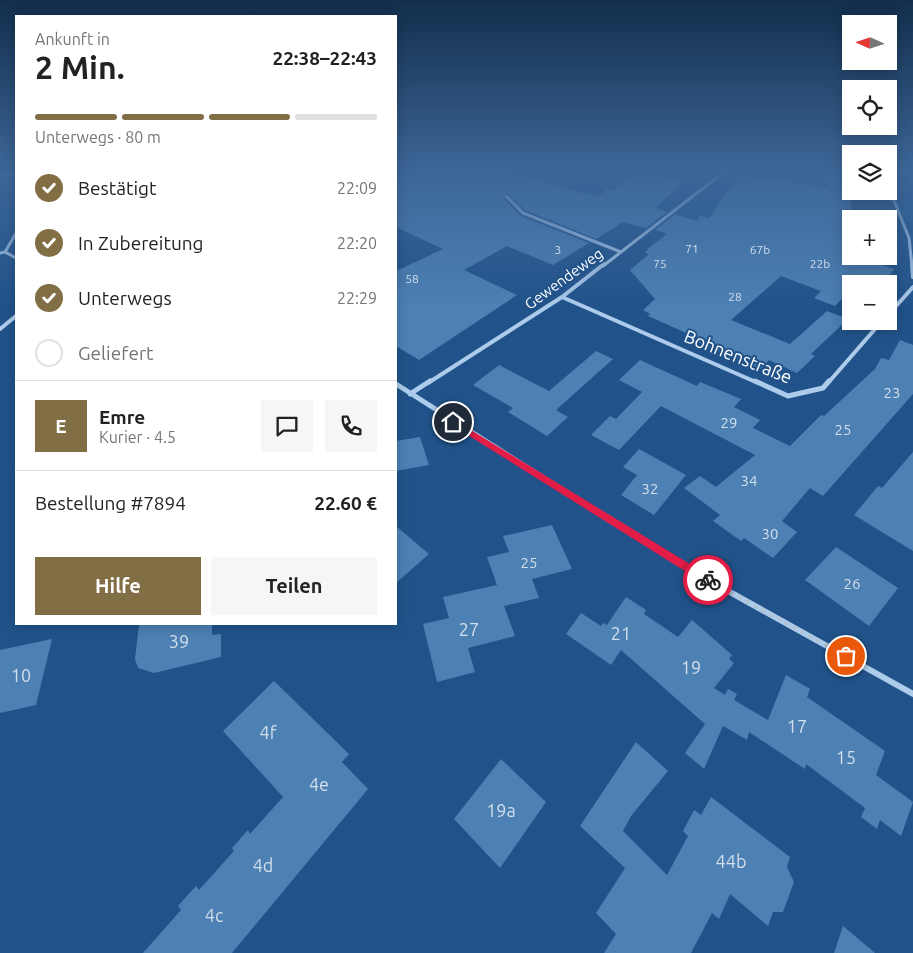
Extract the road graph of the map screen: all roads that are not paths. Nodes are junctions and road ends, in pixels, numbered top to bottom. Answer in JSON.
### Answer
{"nodes":[{"id":1,"x":532,"y":216,"type":"edge"},
{"id":2,"x":666,"y":216,"type":"edge"},
{"id":3,"x":900,"y":216,"type":"edge"},
{"id":4,"x":15,"y":235,"type":"edge"},
{"id":5,"x":5,"y":252,"type":"junction"},
{"id":6,"x":620,"y":252,"type":"junction"},
{"id":7,"x":0,"y":253,"type":"edge"},
{"id":8,"x":15,"y":257,"type":"edge"},
{"id":9,"x":913,"y":277,"type":"edge"},
{"id":10,"x":913,"y":287,"type":"edge"},
{"id":11,"x":562,"y":297,"type":"junction"},
{"id":12,"x":897,"y":305,"type":"edge"},
{"id":13,"x":15,"y":317,"type":"edge"},
{"id":14,"x":0,"y":329,"type":"edge"},
{"id":15,"x":874,"y":330,"type":"edge"},
{"id":16,"x":397,"y":385,"type":"edge"},
{"id":17,"x":410,"y":394,"type":"junction"},
{"id":18,"x":913,"y":694,"type":"edge"}],
"edges":[{"from":1,"to":6,"type":"street"},
{"from":2,"to":6,"type":"street","name":"Gewendeweg"},
{"from":3,"to":9,"type":"street"},
{"from":4,"to":5,"type":"street"},
{"from":5,"to":7,"type":"street"},
{"from":5,"to":8,"type":"street"},
{"from":6,"to":11,"type":"street","name":"Gewendeweg"},
{"from":10,"to":12,"type":"street"},
{"from":11,"to":15,"type":"street","name":"Bohnenstraße"},
{"from":11,"to":17,"type":"street","name":"Gewendeweg"},
{"from":13,"to":14,"type":"street"},
{"from":16,"to":17,"type":"street"},
{"from":17,"to":18,"type":"street"}]}
